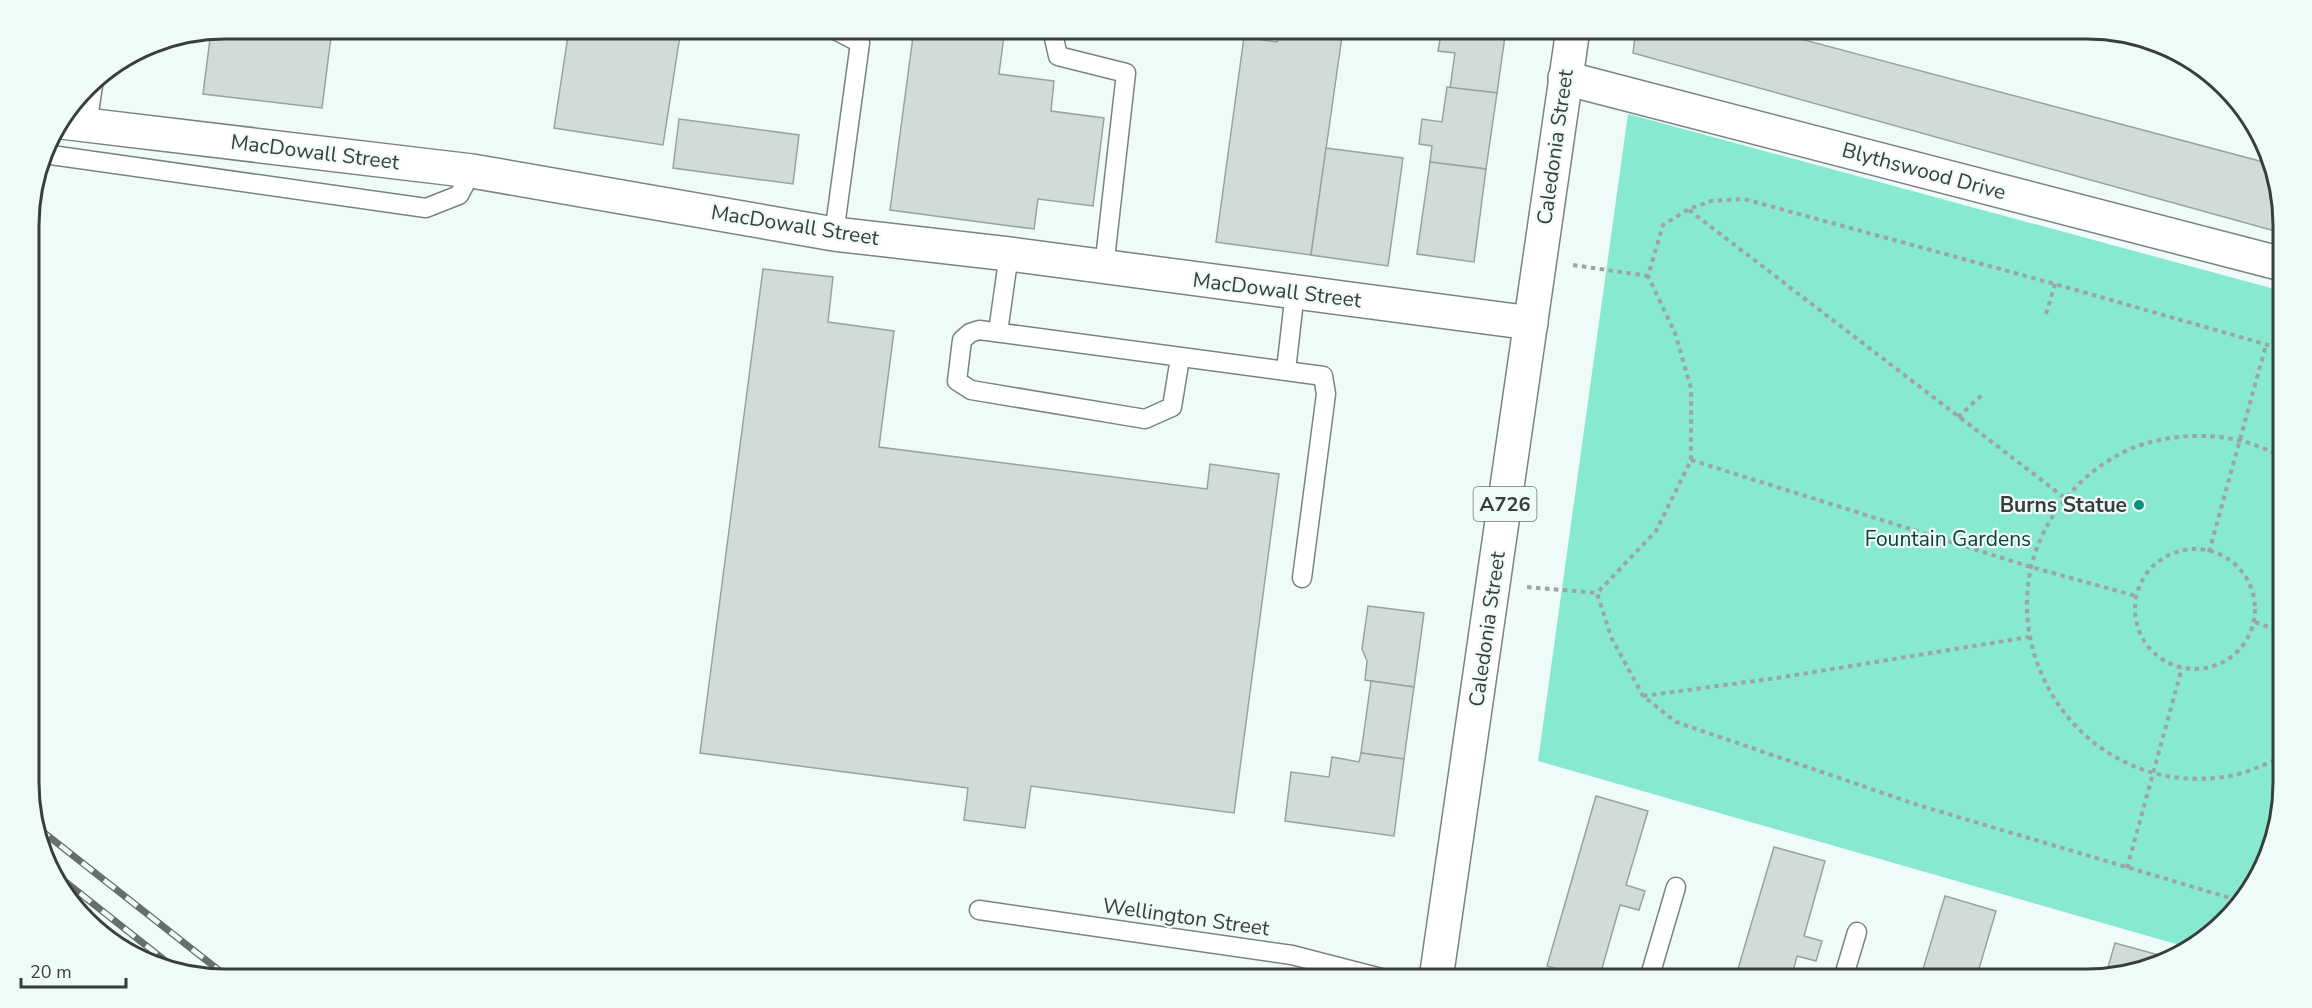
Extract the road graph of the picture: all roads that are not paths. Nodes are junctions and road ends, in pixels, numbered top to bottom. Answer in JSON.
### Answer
{"nodes":[{"id":1,"x":853,"y":39,"type":"edge"},
{"id":2,"x":1054,"y":39,"type":"edge"},
{"id":3,"x":1571,"y":39,"type":"edge"},
{"id":4,"x":1565,"y":78,"type":"junction"},
{"id":5,"x":82,"y":106,"type":"edge"},
{"id":6,"x":74,"y":124,"type":"edge"},
{"id":7,"x":53,"y":155,"type":"edge"},
{"id":8,"x":472,"y":171,"type":"junction"},
{"id":9,"x":834,"y":234,"type":"junction"},
{"id":10,"x":1009,"y":254,"type":"junction"},
{"id":11,"x":2273,"y":262,"type":"edge"},
{"id":12,"x":1104,"y":268,"type":"junction"},
{"id":13,"x":1295,"y":292,"type":"junction"},
{"id":14,"x":1530,"y":323,"type":"junction"},
{"id":15,"x":998,"y":332,"type":"junction"},
{"id":16,"x":1180,"y":358,"type":"junction"},
{"id":17,"x":1286,"y":370,"type":"junction"},
{"id":18,"x":1302,"y":578,"type":"dead end"},
{"id":19,"x":1676,"y":887,"type":"dead end"},
{"id":20,"x":979,"y":910,"type":"dead end"},
{"id":21,"x":1857,"y":932,"type":"dead end"},
{"id":22,"x":1347,"y":969,"type":"edge"},
{"id":23,"x":1437,"y":969,"type":"edge"},
{"id":24,"x":1652,"y":969,"type":"edge"},
{"id":25,"x":1846,"y":969,"type":"edge"}],
"edges":[{"from":1,"to":9,"type":"lane"},
{"from":2,"to":12,"type":"lane"},
{"from":3,"to":4,"type":"street","name":"Caledonia Street","number":"A726"},
{"from":4,"to":11,"type":"street","name":"Blythswood Drive"},
{"from":4,"to":14,"type":"street","name":"Caledonia Street","number":"A726"},
{"from":5,"to":6,"type":"lane"},
{"from":6,"to":8,"type":"street","name":"MacDowall Street"},
{"from":7,"to":8,"type":"lane"},
{"from":8,"to":9,"type":"street","name":"MacDowall Street"},
{"from":9,"to":10,"type":"street","name":"MacDowall Street"},
{"from":10,"to":12,"type":"street","name":"MacDowall Street"},
{"from":10,"to":15,"type":"lane"},
{"from":12,"to":13,"type":"street","name":"MacDowall Street"},
{"from":13,"to":14,"type":"street","name":"MacDowall Street"},
{"from":13,"to":17,"type":"lane"},
{"from":14,"to":23,"type":"street","name":"Caledonia Street","number":"A726"},
{"from":15,"to":16,"type":"lane"},
{"from":15,"to":16,"type":"lane"},
{"from":16,"to":17,"type":"lane"},
{"from":17,"to":18,"type":"lane"},
{"from":19,"to":24,"type":"lane"},
{"from":20,"to":22,"type":"lane","name":"Wellington Street"},
{"from":21,"to":25,"type":"lane"}]}
